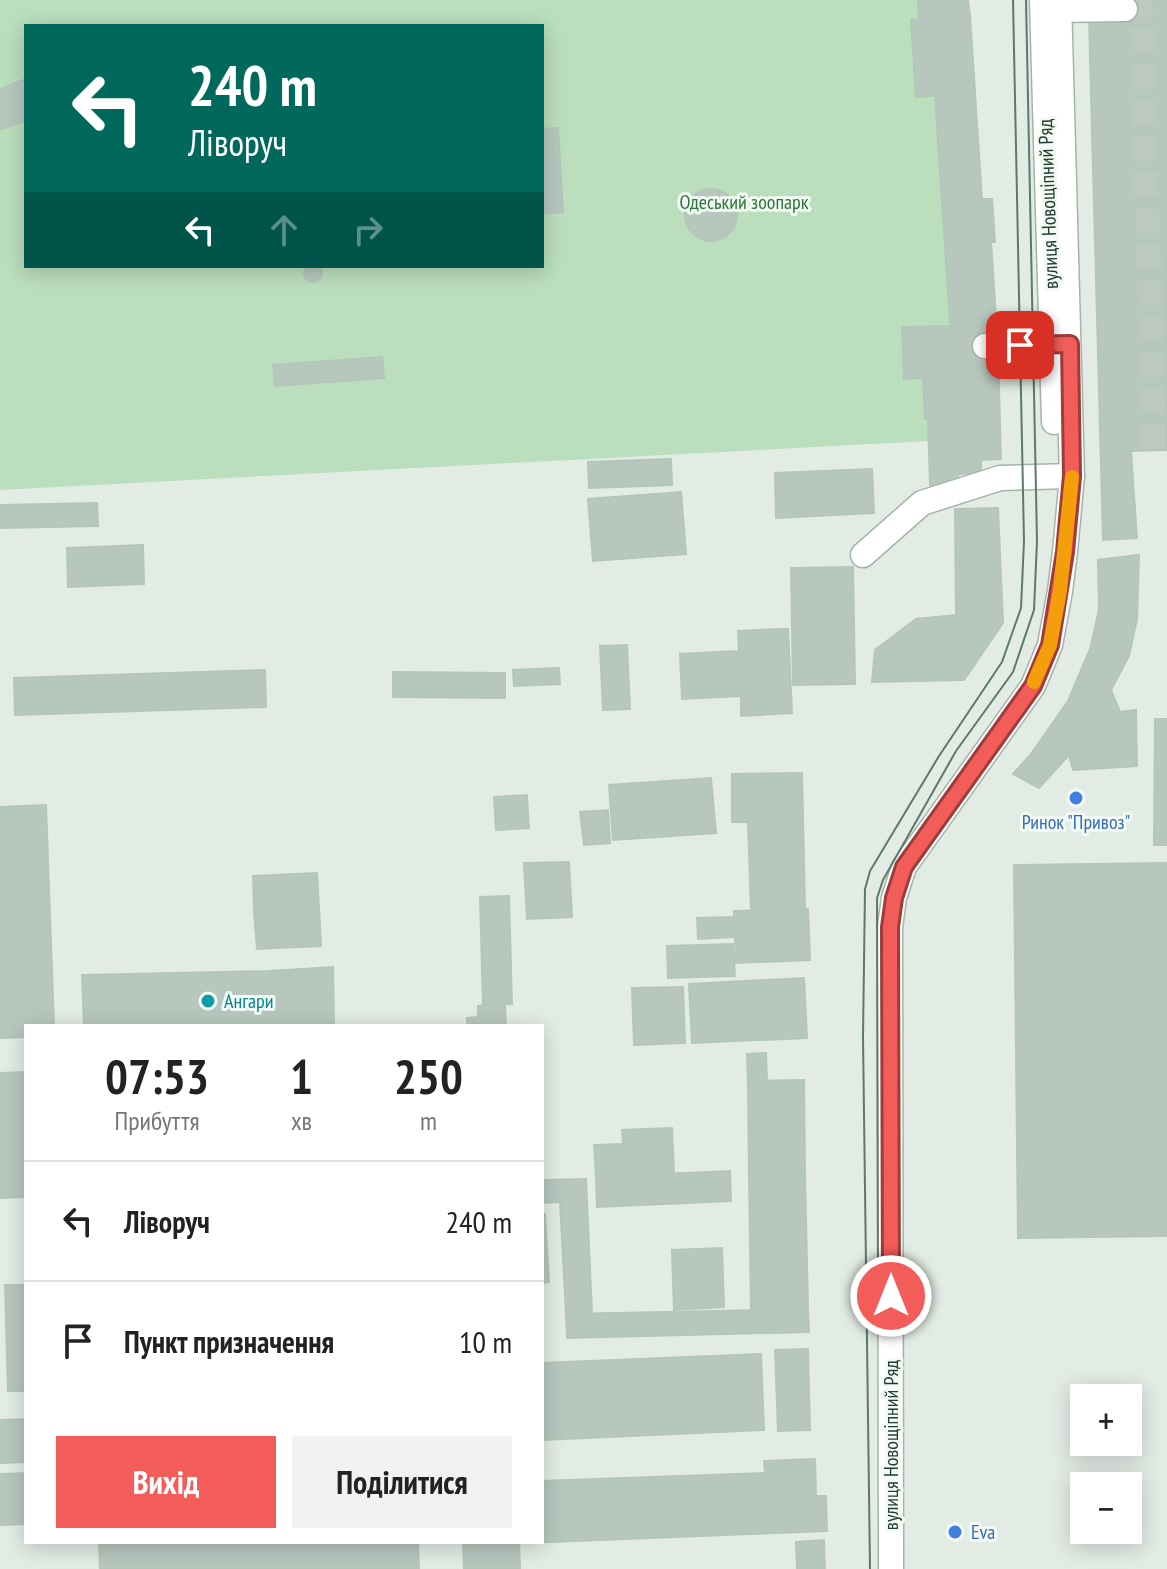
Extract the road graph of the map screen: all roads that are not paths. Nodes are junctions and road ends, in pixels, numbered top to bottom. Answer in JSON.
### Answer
{"nodes":[{"id":1,"x":1054,"y":3,"type":"edge"},
{"id":2,"x":1125,"y":9,"type":"dead end"},
{"id":3,"x":1061,"y":344,"type":"junction"},
{"id":4,"x":985,"y":346,"type":"dead end"},
{"id":5,"x":1064,"y":476,"type":"junction"},
{"id":6,"x":863,"y":555,"type":"dead end"},
{"id":7,"x":891,"y":1569,"type":"edge"}],
"edges":[{"from":1,"to":2,"type":"street"},
{"from":1,"to":3,"type":"street","name":"вулиця Новощіпний Ряд"},
{"from":3,"to":4,"type":"street"},
{"from":3,"to":5,"type":"street","name":"вулиця Новощіпний Ряд"},
{"from":5,"to":6,"type":"street"},
{"from":5,"to":7,"type":"street","name":"вулиця Новощіпний Ряд"}]}
